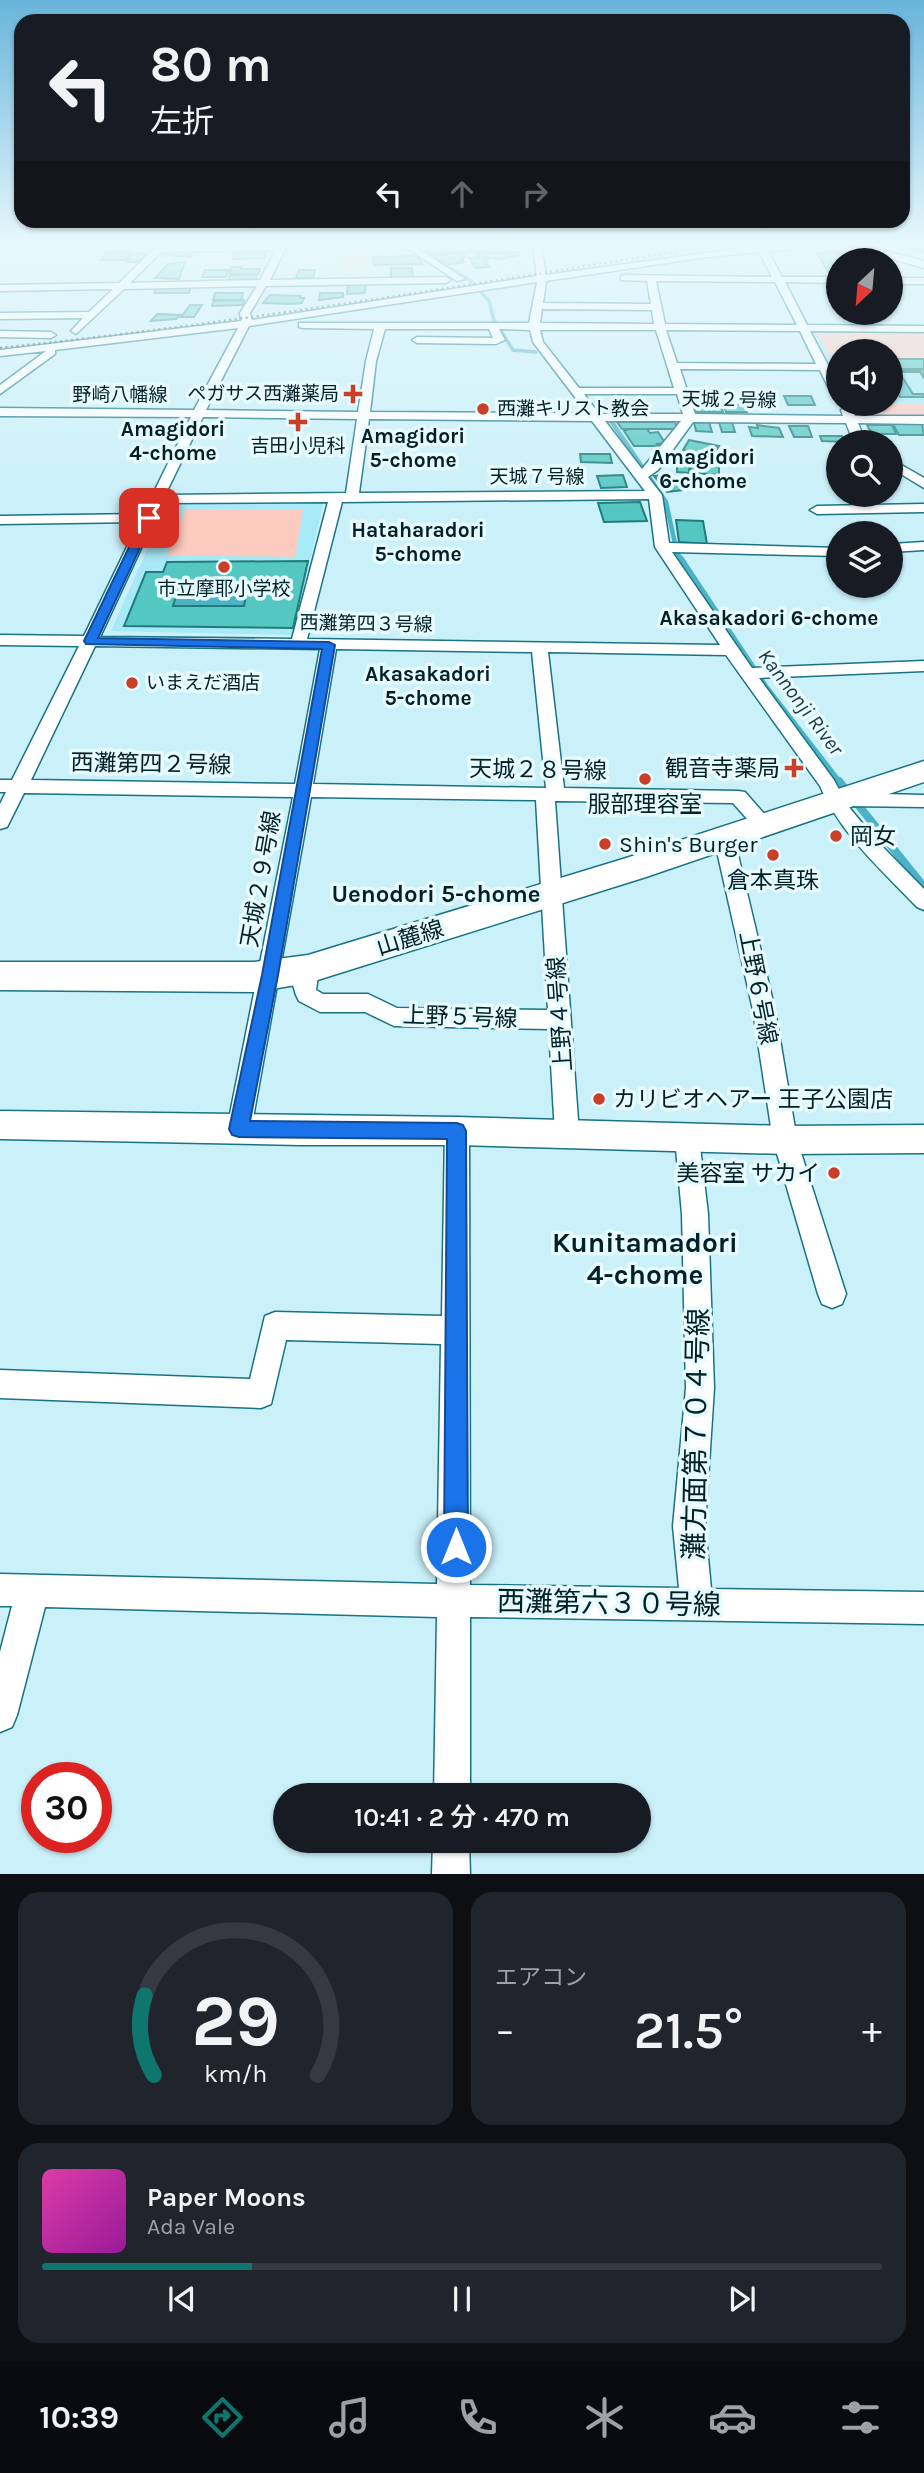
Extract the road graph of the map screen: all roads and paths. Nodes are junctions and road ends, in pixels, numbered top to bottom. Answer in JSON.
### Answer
{"nodes":[{"id":1,"x":61,"y":333,"type":"edge"},
{"id":2,"x":141,"y":333,"type":"edge"},
{"id":3,"x":238,"y":333,"type":"edge"},
{"id":4,"x":378,"y":333,"type":"edge"},
{"id":5,"x":497,"y":333,"type":"edge"},
{"id":6,"x":536,"y":333,"type":"edge"},
{"id":7,"x":662,"y":333,"type":"edge"},
{"id":8,"x":807,"y":333,"type":"edge"},
{"id":9,"x":0,"y":334,"type":"edge"},
{"id":10,"x":409,"y":340,"type":"dead end"},
{"id":11,"x":51,"y":352,"type":"dead end"},
{"id":12,"x":0,"y":353,"type":"edge"},
{"id":13,"x":673,"y":366,"type":"junction"},
{"id":14,"x":823,"y":368,"type":"junction"},
{"id":15,"x":826,"y":373,"type":"edge"},
{"id":16,"x":0,"y":391,"type":"edge"},
{"id":17,"x":576,"y":391,"type":"junction"},
{"id":18,"x":681,"y":391,"type":"junction"},
{"id":19,"x":0,"y":412,"type":"edge"},
{"id":20,"x":200,"y":413,"type":"junction"},
{"id":21,"x":365,"y":414,"type":"junction"},
{"id":22,"x":597,"y":416,"type":"junction"},
{"id":23,"x":849,"y":416,"type":"edge"},
{"id":24,"x":690,"y":417,"type":"junction"},
{"id":25,"x":851,"y":419,"type":"junction"},
{"id":26,"x":924,"y":420,"type":"edge"},
{"id":27,"x":854,"y":430,"type":"edge"},
{"id":28,"x":903,"y":471,"type":"edge"},
{"id":29,"x":643,"y":477,"type":"junction"},
{"id":30,"x":924,"y":484,"type":"edge"},
{"id":31,"x":655,"y":495,"type":"junction"},
{"id":32,"x":336,"y":497,"type":"junction"},
{"id":33,"x":352,"y":497,"type":"junction"},
{"id":34,"x":156,"y":499,"type":"junction"},
{"id":35,"x":924,"y":508,"type":"edge"},
{"id":36,"x":817,"y":510,"type":"dead end"},
{"id":37,"x":149,"y":518,"type":"junction"},
{"id":38,"x":0,"y":520,"type":"edge"},
{"id":39,"x":924,"y":546,"type":"edge"},
{"id":40,"x":903,"y":547,"type":"edge"},
{"id":41,"x":670,"y":548,"type":"junction"},
{"id":42,"x":826,"y":552,"type":"edge"},
{"id":43,"x":0,"y":640,"type":"edge"},
{"id":44,"x":90,"y":641,"type":"junction"},
{"id":45,"x":298,"y":645,"type":"junction"},
{"id":46,"x":329,"y":645,"type":"junction"},
{"id":47,"x":540,"y":648,"type":"junction"},
{"id":48,"x":731,"y":650,"type":"junction"},
{"id":49,"x":924,"y":666,"type":"edge"},
{"id":50,"x":749,"y":673,"type":"junction"},
{"id":51,"x":924,"y":771,"type":"edge"},
{"id":52,"x":9,"y":786,"type":"edge"},
{"id":53,"x":301,"y":792,"type":"junction"},
{"id":54,"x":550,"y":795,"type":"junction"},
{"id":55,"x":842,"y":799,"type":"junction"},
{"id":56,"x":924,"y":801,"type":"edge"},
{"id":57,"x":0,"y":822,"type":"edge"},
{"id":58,"x":763,"y":824,"type":"junction"},
{"id":59,"x":724,"y":838,"type":"junction"},
{"id":60,"x":552,"y":893,"type":"junction"},
{"id":61,"x":924,"y":902,"type":"edge"},
{"id":62,"x":308,"y":969,"type":"junction"},
{"id":63,"x":270,"y":975,"type":"junction"},
{"id":64,"x":0,"y":976,"type":"edge"},
{"id":65,"x":560,"y":1020,"type":"junction"},
{"id":66,"x":0,"y":1125,"type":"edge"},
{"id":67,"x":239,"y":1129,"type":"junction"},
{"id":68,"x":457,"y":1131,"type":"junction"},
{"id":69,"x":567,"y":1134,"type":"junction"},
{"id":70,"x":687,"y":1138,"type":"junction"},
{"id":71,"x":924,"y":1139,"type":"edge"},
{"id":72,"x":785,"y":1140,"type":"junction"},
{"id":73,"x":832,"y":1294,"type":"dead end"},
{"id":74,"x":456,"y":1330,"type":"junction"},
{"id":75,"x":0,"y":1384,"type":"edge"},
{"id":76,"x":0,"y":1590,"type":"edge"},
{"id":77,"x":33,"y":1590,"type":"junction"},
{"id":78,"x":455,"y":1601,"type":"junction"},
{"id":79,"x":697,"y":1605,"type":"junction"},
{"id":80,"x":924,"y":1608,"type":"edge"},
{"id":81,"x":0,"y":1715,"type":"edge"},
{"id":82,"x":452,"y":1783,"type":"edge"},
{"id":83,"x":451,"y":1853,"type":"edge"},
{"id":84,"x":451,"y":1874,"type":"edge"}],
"edges":[{"from":1,"to":9,"type":"street"},
{"from":2,"to":12,"type":"street"},
{"from":3,"to":20,"type":"street"},
{"from":4,"to":21,"type":"street"},
{"from":5,"to":10,"type":"street"},
{"from":6,"to":17,"type":"street"},
{"from":7,"to":13,"type":"street"},
{"from":8,"to":14,"type":"street"},
{"from":11,"to":16,"type":"street"},
{"from":13,"to":14,"type":"street"},
{"from":13,"to":18,"type":"street"},
{"from":14,"to":15,"type":"street"},
{"from":17,"to":18,"type":"street"},
{"from":17,"to":22,"type":"street"},
{"from":18,"to":24,"type":"street"},
{"from":19,"to":20,"type":"street","name":"野崎八幡線"},
{"from":20,"to":21,"type":"street","name":"野崎八幡線"},
{"from":20,"to":34,"type":"street"},
{"from":21,"to":22,"type":"street","name":"天城２号線"},
{"from":21,"to":33,"type":"street"},
{"from":22,"to":24,"type":"street","name":"天城２号線"},
{"from":22,"to":29,"type":"street"},
{"from":23,"to":25,"type":"street"},
{"from":24,"to":25,"type":"street","name":"天城２号線"},
{"from":24,"to":29,"type":"street"},
{"from":25,"to":26,"type":"street","name":"天城２号線"},
{"from":25,"to":27,"type":"street"},
{"from":28,"to":30,"type":"street"},
{"from":29,"to":31,"type":"street"},
{"from":31,"to":33,"type":"street","name":"天城７号線"},
{"from":31,"to":41,"type":"street"},
{"from":32,"to":33,"type":"street","name":"天城７号線"},
{"from":32,"to":34,"type":"street","name":"天城７号線"},
{"from":32,"to":45,"type":"street"},
{"from":34,"to":37,"type":"street"},
{"from":35,"to":36,"type":"street"},
{"from":37,"to":38,"type":"street"},
{"from":37,"to":44,"type":"street"},
{"from":39,"to":40,"type":"street"},
{"from":41,"to":42,"type":"street"},
{"from":41,"to":48,"type":"street"},
{"from":43,"to":44,"type":"street","name":"西灘第四３号線"},
{"from":44,"to":45,"type":"street","name":"西灘第四３号線"},
{"from":44,"to":52,"type":"street"},
{"from":45,"to":46,"type":"street","name":"西灘第四３号線"},
{"from":46,"to":47,"type":"street","name":"西灘第四３号線"},
{"from":46,"to":53,"type":"street","name":"天城２９号線"},
{"from":47,"to":48,"type":"street","name":"西灘第四３号線"},
{"from":47,"to":54,"type":"street","name":"上野４号線"},
{"from":48,"to":50,"type":"street"},
{"from":49,"to":50,"type":"street"},
{"from":50,"to":55,"type":"street"},
{"from":51,"to":55,"type":"main road","name":"山麓線"},
{"from":52,"to":53,"type":"street","name":"西灘第四２号線"},
{"from":52,"to":57,"type":"street"},
{"from":53,"to":54,"type":"street","name":"天城２８号線"},
{"from":53,"to":63,"type":"street","name":"天城２９号線"},
{"from":54,"to":58,"type":"street","name":"天城２８号線"},
{"from":54,"to":60,"type":"street","name":"上野４号線"},
{"from":55,"to":56,"type":"street"},
{"from":55,"to":58,"type":"main road","name":"山麓線"},
{"from":55,"to":61,"type":"street"},
{"from":58,"to":59,"type":"main road","name":"山麓線"},
{"from":59,"to":60,"type":"main road","name":"山麓線"},
{"from":59,"to":72,"type":"street","name":"上野６号線"},
{"from":60,"to":62,"type":"main road","name":"山麓線"},
{"from":60,"to":65,"type":"street","name":"上野４号線"},
{"from":62,"to":63,"type":"main road","name":"山麓線"},
{"from":62,"to":65,"type":"street","name":"上野５号線"},
{"from":63,"to":64,"type":"main road","name":"山麓線"},
{"from":63,"to":67,"type":"street","name":"天城２９号線"},
{"from":65,"to":69,"type":"street","name":"上野４号線"},
{"from":66,"to":67,"type":"street"},
{"from":67,"to":68,"type":"street"},
{"from":68,"to":69,"type":"street"},
{"from":68,"to":74,"type":"street"},
{"from":69,"to":70,"type":"street"},
{"from":70,"to":72,"type":"street"},
{"from":70,"to":79,"type":"street","name":"灘方面第７０４号線"},
{"from":71,"to":72,"type":"street"},
{"from":72,"to":73,"type":"street","name":"上野６号線"},
{"from":74,"to":75,"type":"street"},
{"from":74,"to":78,"type":"street"},
{"from":76,"to":77,"type":"street","name":"西灘第六３０号線"},
{"from":77,"to":78,"type":"street","name":"西灘第六３０号線"},
{"from":77,"to":81,"type":"street"},
{"from":78,"to":79,"type":"street","name":"西灘第六３０号線"},
{"from":78,"to":82,"type":"street"},
{"from":79,"to":80,"type":"street","name":"西灘第六３０号線"},
{"from":83,"to":84,"type":"street"}]}
